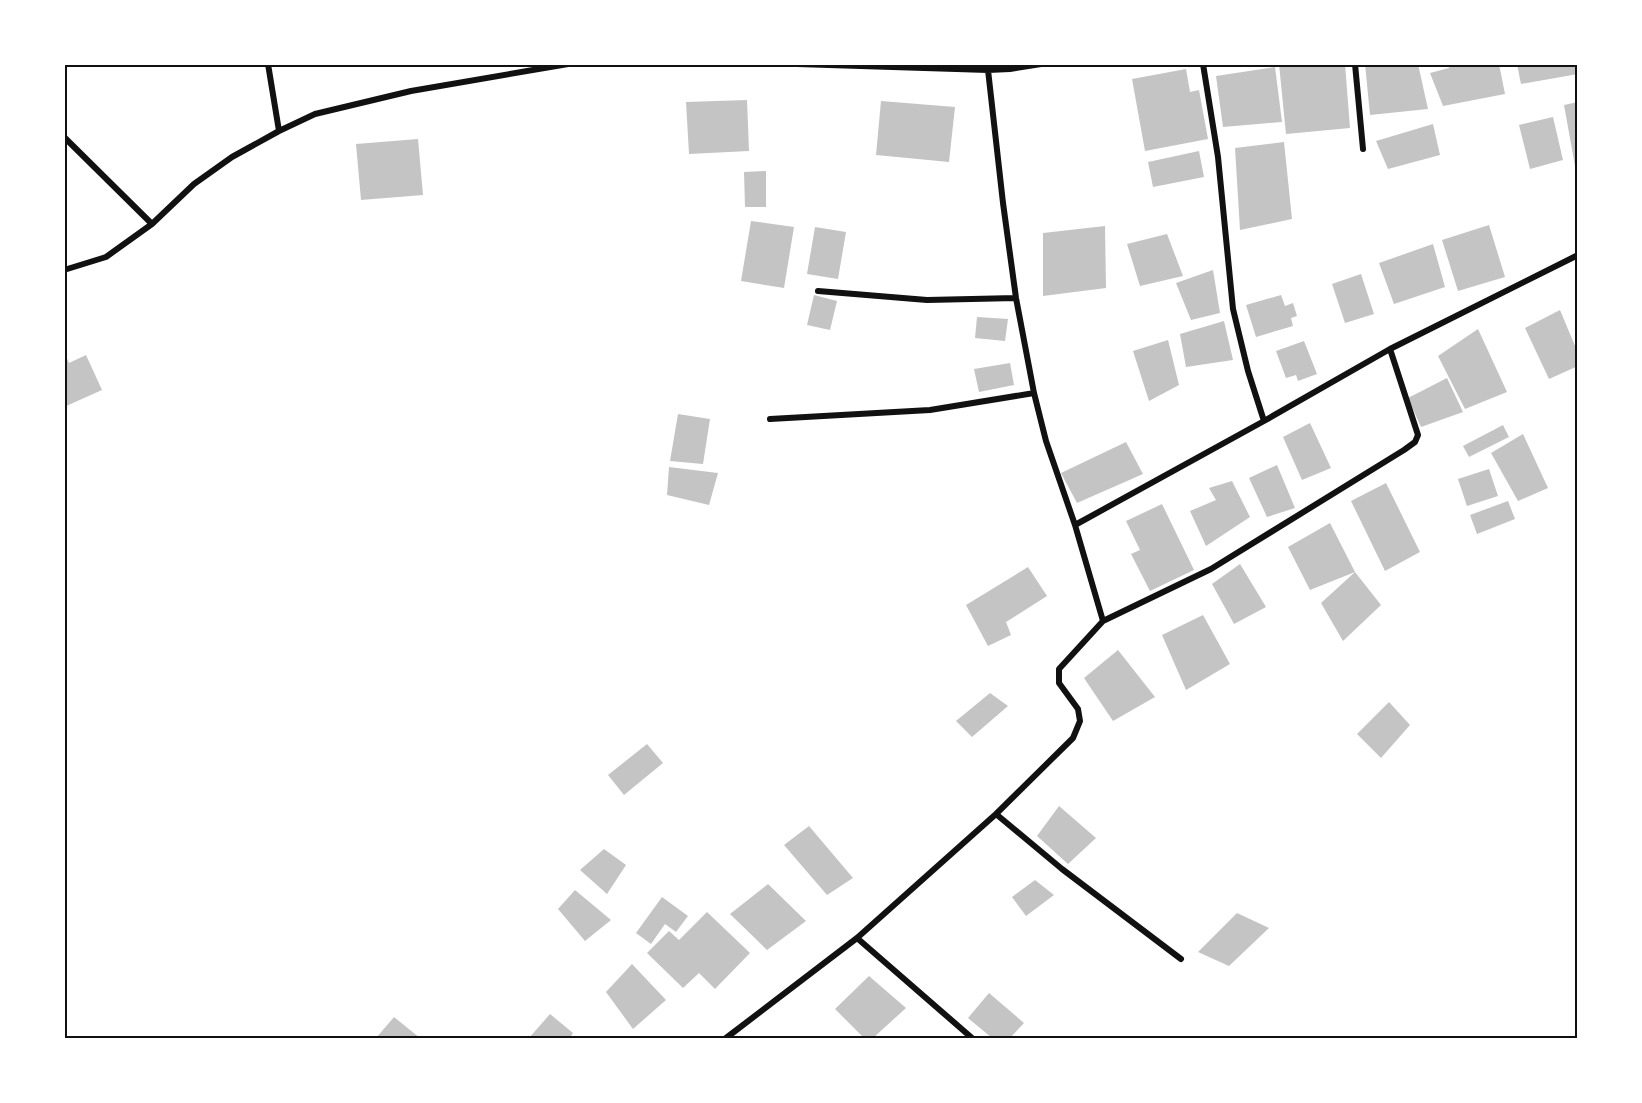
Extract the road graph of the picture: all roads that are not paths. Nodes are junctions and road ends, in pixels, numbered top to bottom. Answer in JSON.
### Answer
{"nodes":[{"id":1,"x":268,"y":64,"type":"edge"},
{"id":2,"x":568,"y":64,"type":"edge"},
{"id":3,"x":797,"y":64,"type":"edge"},
{"id":4,"x":1041,"y":64,"type":"edge"},
{"id":5,"x":1203,"y":64,"type":"edge"},
{"id":6,"x":1355,"y":64,"type":"edge"},
{"id":7,"x":988,"y":70,"type":"junction"},
{"id":8,"x":279,"y":131,"type":"junction"},
{"id":9,"x":64,"y":137,"type":"edge"},
{"id":10,"x":1363,"y":149,"type":"dead end"},
{"id":11,"x":152,"y":224,"type":"junction"},
{"id":12,"x":1578,"y":255,"type":"edge"},
{"id":13,"x":64,"y":270,"type":"edge"},
{"id":14,"x":818,"y":291,"type":"dead end"},
{"id":15,"x":1016,"y":298,"type":"junction"},
{"id":16,"x":1390,"y":349,"type":"junction"},
{"id":17,"x":1034,"y":393,"type":"junction"},
{"id":18,"x":770,"y":419,"type":"dead end"},
{"id":19,"x":1264,"y":421,"type":"junction"},
{"id":20,"x":1075,"y":525,"type":"junction"},
{"id":21,"x":1103,"y":621,"type":"junction"},
{"id":22,"x":996,"y":814,"type":"junction"},
{"id":23,"x":857,"y":938,"type":"junction"},
{"id":24,"x":1181,"y":959,"type":"dead end"},
{"id":25,"x":726,"y":1038,"type":"edge"},
{"id":26,"x":972,"y":1038,"type":"edge"}],
"edges":[{"from":1,"to":8,"type":"street"},
{"from":2,"to":8,"type":"street"},
{"from":3,"to":7,"type":"street"},
{"from":4,"to":7,"type":"street"},
{"from":5,"to":19,"type":"street"},
{"from":6,"to":10,"type":"street"},
{"from":7,"to":15,"type":"street"},
{"from":8,"to":11,"type":"street"},
{"from":9,"to":11,"type":"street"},
{"from":11,"to":13,"type":"street"},
{"from":12,"to":16,"type":"street"},
{"from":14,"to":15,"type":"street"},
{"from":15,"to":17,"type":"street"},
{"from":16,"to":19,"type":"street"},
{"from":16,"to":21,"type":"street"},
{"from":17,"to":18,"type":"street"},
{"from":17,"to":20,"type":"street"},
{"from":19,"to":20,"type":"street"},
{"from":20,"to":21,"type":"street"},
{"from":21,"to":22,"type":"street"},
{"from":22,"to":23,"type":"street"},
{"from":22,"to":24,"type":"street"},
{"from":23,"to":25,"type":"street"},
{"from":23,"to":26,"type":"street"}]}
